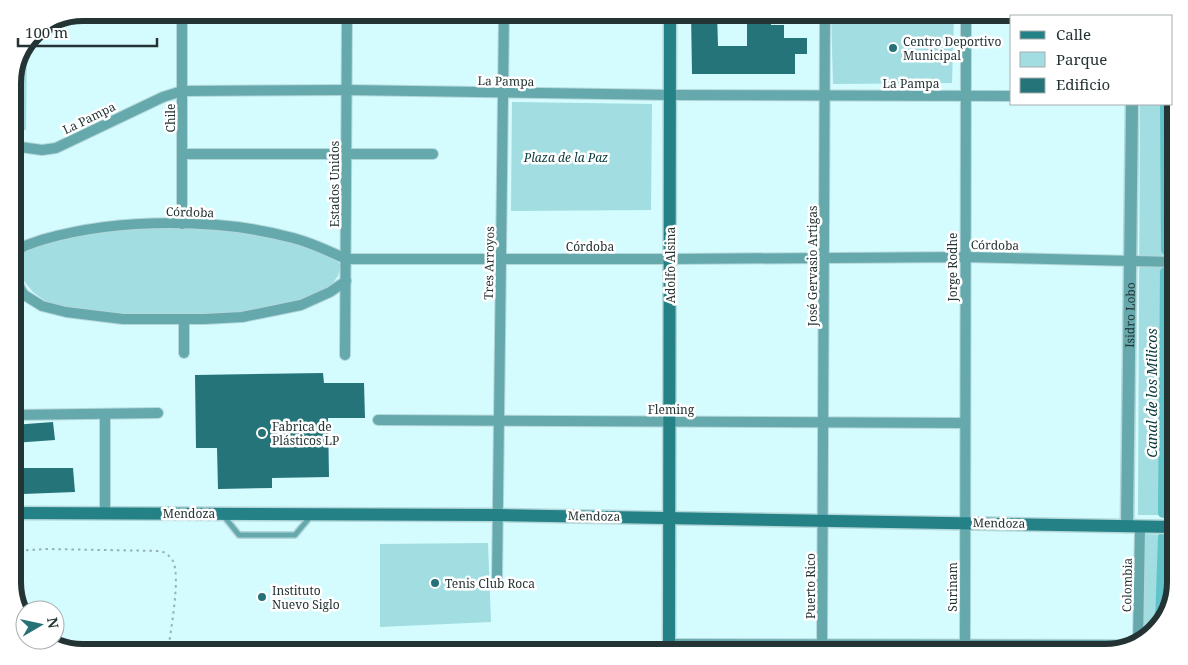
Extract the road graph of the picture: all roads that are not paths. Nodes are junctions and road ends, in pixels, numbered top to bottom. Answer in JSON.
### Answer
{"nodes":[{"id":1,"x":182,"y":21,"type":"edge"},
{"id":2,"x":347,"y":21,"type":"edge"},
{"id":3,"x":504,"y":21,"type":"edge"},
{"id":4,"x":670,"y":21,"type":"edge"},
{"id":5,"x":825,"y":21,"type":"edge"},
{"id":6,"x":966,"y":21,"type":"edge"},
{"id":7,"x":347,"y":90,"type":"junction"},
{"id":8,"x":182,"y":91,"type":"junction"},
{"id":9,"x":504,"y":93,"type":"junction"},
{"id":10,"x":670,"y":95,"type":"junction"},
{"id":11,"x":824,"y":95,"type":"junction"},
{"id":12,"x":966,"y":95,"type":"junction"},
{"id":13,"x":1010,"y":96,"type":"edge"},
{"id":14,"x":1132,"y":105,"type":"edge"},
{"id":15,"x":21,"y":147,"type":"edge"},
{"id":16,"x":182,"y":154,"type":"junction"},
{"id":17,"x":346,"y":154,"type":"junction"},
{"id":18,"x":433,"y":154,"type":"dead end"},
{"id":19,"x":182,"y":224,"type":"junction"},
{"id":20,"x":21,"y":248,"type":"edge"},
{"id":21,"x":965,"y":257,"type":"junction"},
{"id":22,"x":502,"y":258,"type":"junction"},
{"id":23,"x":824,"y":258,"type":"junction"},
{"id":24,"x":346,"y":259,"type":"junction"},
{"id":25,"x":670,"y":259,"type":"junction"},
{"id":26,"x":1131,"y":260,"type":"junction"},
{"id":27,"x":1167,"y":262,"type":"edge"},
{"id":28,"x":346,"y":281,"type":"junction"},
{"id":29,"x":21,"y":291,"type":"edge"},
{"id":30,"x":21,"y":294,"type":"edge"},
{"id":31,"x":25,"y":297,"type":"junction"},
{"id":32,"x":184,"y":320,"type":"junction"},
{"id":33,"x":184,"y":353,"type":"dead end"},
{"id":34,"x":345,"y":355,"type":"dead end"},
{"id":35,"x":158,"y":413,"type":"dead end"},
{"id":36,"x":105,"y":414,"type":"junction"},
{"id":37,"x":21,"y":415,"type":"edge"},
{"id":38,"x":378,"y":420,"type":"dead end"},
{"id":39,"x":498,"y":421,"type":"junction"},
{"id":40,"x":669,"y":422,"type":"junction"},
{"id":41,"x":824,"y":423,"type":"junction"},
{"id":42,"x":964,"y":423,"type":"junction"},
{"id":43,"x":21,"y":513,"type":"edge"},
{"id":44,"x":106,"y":513,"type":"junction"},
{"id":45,"x":221,"y":513,"type":"junction"},
{"id":46,"x":314,"y":514,"type":"junction"},
{"id":47,"x":497,"y":515,"type":"junction"},
{"id":48,"x":669,"y":518,"type":"junction"},
{"id":49,"x":823,"y":520,"type":"junction"},
{"id":50,"x":964,"y":522,"type":"junction"},
{"id":51,"x":1134,"y":526,"type":"junction"},
{"id":52,"x":1167,"y":527,"type":"edge"},
{"id":53,"x":497,"y":580,"type":"dead end"},
{"id":54,"x":1138,"y":634,"type":"edge"},
{"id":55,"x":669,"y":644,"type":"edge"},
{"id":56,"x":822,"y":644,"type":"edge"},
{"id":57,"x":965,"y":644,"type":"edge"}],
"edges":[{"from":1,"to":8,"type":"street","name":"Chile"},
{"from":2,"to":7,"type":"street","name":"Estados Unidos"},
{"from":3,"to":9,"type":"street","name":"Tres Arroyos"},
{"from":4,"to":10,"type":"main road","name":"Adolfo Alsina"},
{"from":5,"to":11,"type":"street","name":"José Gervasio Artigas"},
{"from":6,"to":12,"type":"street","name":"Jorge Rodhe"},
{"from":7,"to":8,"type":"street","name":"La Pampa"},
{"from":7,"to":9,"type":"street","name":"La Pampa"},
{"from":7,"to":17,"type":"street","name":"Estados Unidos"},
{"from":8,"to":15,"type":"street","name":"La Pampa"},
{"from":8,"to":16,"type":"street","name":"Chile"},
{"from":9,"to":10,"type":"street","name":"La Pampa"},
{"from":9,"to":22,"type":"street","name":"Tres Arroyos"},
{"from":10,"to":11,"type":"street","name":"La Pampa"},
{"from":10,"to":25,"type":"main road","name":"Adolfo Alsina"},
{"from":11,"to":12,"type":"street","name":"La Pampa"},
{"from":11,"to":23,"type":"street","name":"José Gervasio Artigas"},
{"from":12,"to":13,"type":"street","name":"La Pampa"},
{"from":12,"to":21,"type":"street","name":"Jorge Rodhe"},
{"from":14,"to":26,"type":"street","name":"Isidro Lobo"},
{"from":16,"to":17,"type":"street"},
{"from":16,"to":19,"type":"street","name":"Chile"},
{"from":17,"to":18,"type":"street"},
{"from":17,"to":24,"type":"street","name":"Estados Unidos"},
{"from":19,"to":20,"type":"street","name":"Córdoba"},
{"from":19,"to":24,"type":"street","name":"Córdoba"},
{"from":21,"to":23,"type":"street","name":"Córdoba"},
{"from":21,"to":26,"type":"street","name":"Córdoba"},
{"from":21,"to":42,"type":"street","name":"Jorge Rodhe"},
{"from":22,"to":24,"type":"street","name":"Córdoba"},
{"from":22,"to":25,"type":"street","name":"Córdoba"},
{"from":22,"to":39,"type":"street","name":"Tres Arroyos"},
{"from":23,"to":25,"type":"street","name":"Córdoba"},
{"from":23,"to":41,"type":"street","name":"José Gervasio Artigas"},
{"from":24,"to":28,"type":"street","name":"Estados Unidos"},
{"from":25,"to":40,"type":"main road","name":"Adolfo Alsina"},
{"from":26,"to":27,"type":"street","name":"Córdoba"},
{"from":26,"to":51,"type":"street","name":"Isidro Lobo"},
{"from":28,"to":32,"type":"street"},
{"from":28,"to":34,"type":"street","name":"Estados Unidos"},
{"from":29,"to":31,"type":"street"},
{"from":30,"to":31,"type":"street"},
{"from":31,"to":32,"type":"street"},
{"from":32,"to":33,"type":"street"},
{"from":35,"to":36,"type":"street"},
{"from":36,"to":37,"type":"street"},
{"from":36,"to":44,"type":"street"},
{"from":38,"to":39,"type":"street","name":"Fleming"},
{"from":39,"to":40,"type":"street","name":"Fleming"},
{"from":39,"to":47,"type":"street","name":"Tres Arroyos"},
{"from":40,"to":41,"type":"street","name":"Fleming"},
{"from":40,"to":48,"type":"main road","name":"Adolfo Alsina"},
{"from":41,"to":42,"type":"street","name":"Fleming"},
{"from":41,"to":49,"type":"street","name":"José Gervasio Artigas"},
{"from":42,"to":50,"type":"street","name":"Jorge Rodhe"},
{"from":43,"to":44,"type":"main road","name":"Mendoza"},
{"from":44,"to":45,"type":"main road","name":"Mendoza"},
{"from":45,"to":46,"type":"main road","name":"Mendoza"},
{"from":45,"to":46,"type":"lane"},
{"from":46,"to":47,"type":"main road","name":"Mendoza"},
{"from":47,"to":48,"type":"main road","name":"Mendoza"},
{"from":47,"to":53,"type":"street","name":"Tres Arroyos"},
{"from":48,"to":49,"type":"main road","name":"Mendoza"},
{"from":48,"to":55,"type":"main road","name":"Adolfo Alsina"},
{"from":49,"to":50,"type":"main road","name":"Mendoza"},
{"from":49,"to":56,"type":"street","name":"Puerto Rico"},
{"from":50,"to":51,"type":"main road","name":"Mendoza"},
{"from":50,"to":57,"type":"street","name":"Surinam"},
{"from":51,"to":52,"type":"main road","name":"Mendoza"},
{"from":51,"to":54,"type":"street","name":"Colombia"}]}
